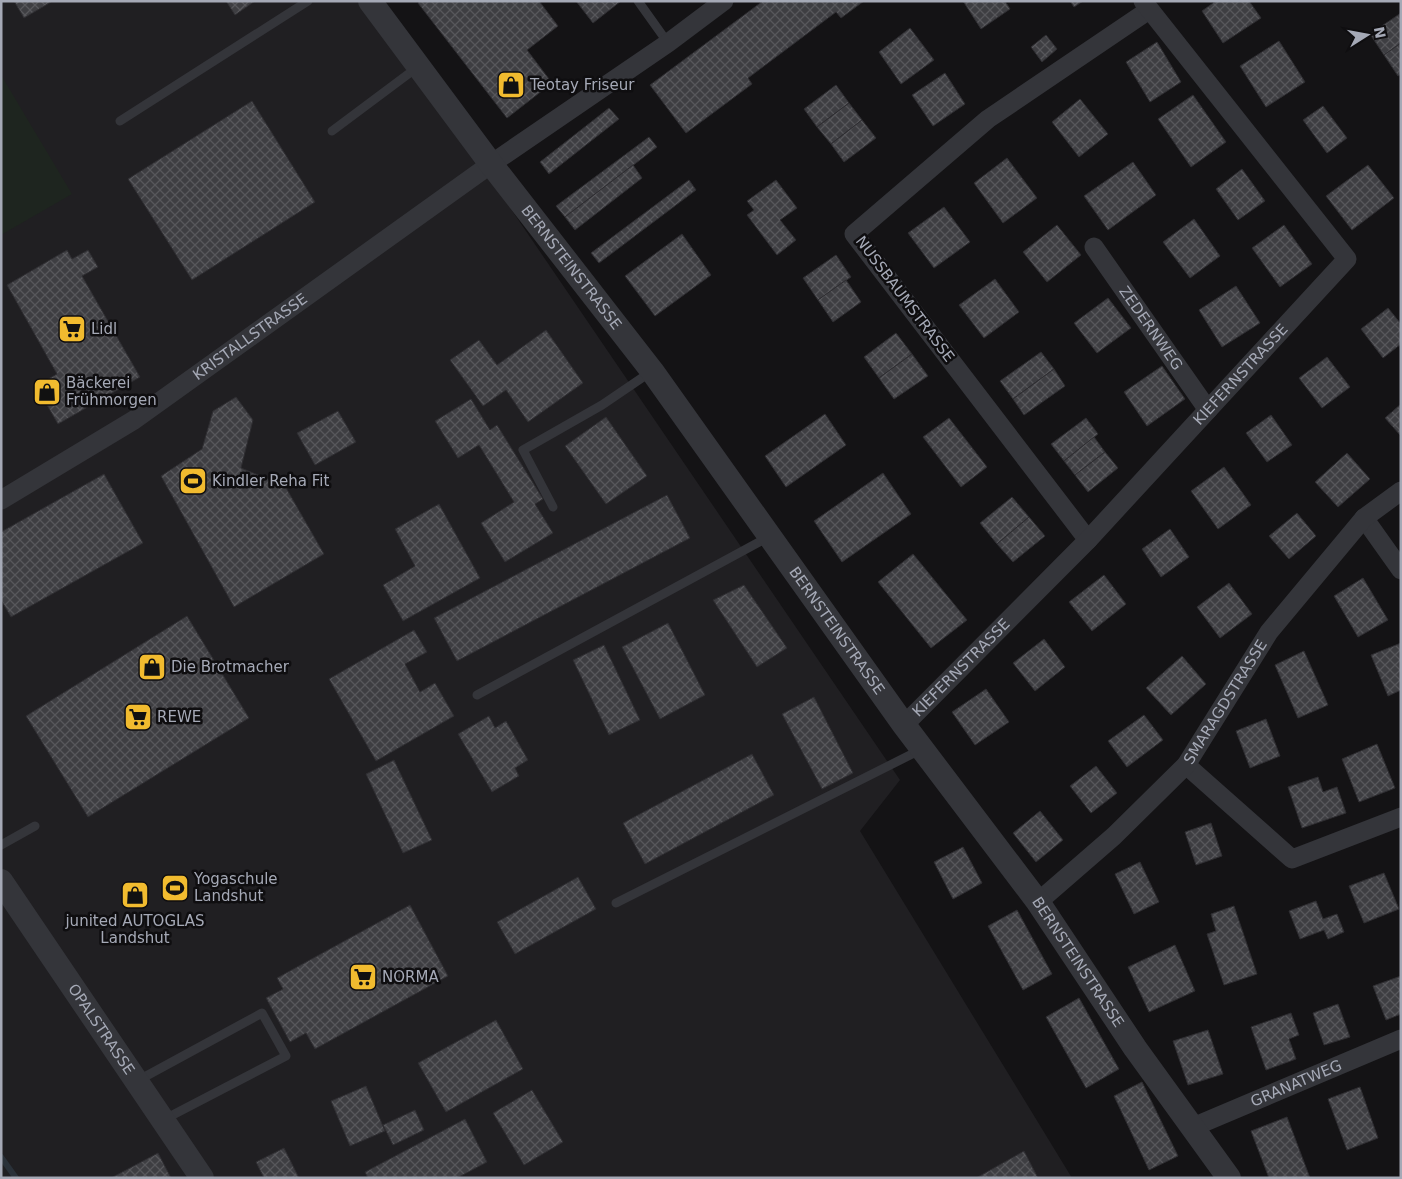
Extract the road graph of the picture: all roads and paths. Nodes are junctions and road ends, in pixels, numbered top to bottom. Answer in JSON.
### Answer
{"nodes":[{"id":1,"x":308,"y":1,"type":"edge"},
{"id":2,"x":370,"y":1,"type":"edge"},
{"id":3,"x":638,"y":1,"type":"edge"},
{"id":4,"x":724,"y":1,"type":"edge"},
{"id":5,"x":1146,"y":6,"type":"edge"},
{"id":6,"x":668,"y":43,"type":"junction"},
{"id":7,"x":419,"y":66,"type":"junction"},
{"id":8,"x":120,"y":121,"type":"dead end"},
{"id":9,"x":332,"y":131,"type":"dead end"},
{"id":10,"x":492,"y":164,"type":"junction"},
{"id":11,"x":1094,"y":247,"type":"dead end"},
{"id":12,"x":652,"y":371,"type":"junction"},
{"id":13,"x":1208,"y":410,"type":"junction"},
{"id":14,"x":1401,"y":491,"type":"edge"},
{"id":15,"x":1,"y":500,"type":"edge"},
{"id":16,"x":553,"y":508,"type":"dead end"},
{"id":17,"x":1364,"y":518,"type":"junction"},
{"id":18,"x":770,"y":536,"type":"junction"},
{"id":19,"x":1088,"y":540,"type":"junction"},
{"id":20,"x":1401,"y":570,"type":"edge"},
{"id":21,"x":477,"y":696,"type":"dead end"},
{"id":22,"x":904,"y":725,"type":"junction"},
{"id":23,"x":922,"y":749,"type":"junction"},
{"id":24,"x":1186,"y":765,"type":"junction"},
{"id":25,"x":1401,"y":817,"type":"edge"},
{"id":26,"x":35,"y":826,"type":"dead end"},
{"id":27,"x":1,"y":845,"type":"edge"},
{"id":28,"x":1,"y":881,"type":"edge"},
{"id":29,"x":1038,"y":902,"type":"junction"},
{"id":30,"x":616,"y":903,"type":"dead end"},
{"id":31,"x":1401,"y":1039,"type":"edge"},
{"id":32,"x":136,"y":1081,"type":"junction"},
{"id":33,"x":163,"y":1120,"type":"junction"},
{"id":34,"x":1193,"y":1127,"type":"junction"},
{"id":35,"x":202,"y":1178,"type":"edge"},
{"id":36,"x":1229,"y":1178,"type":"edge"}],
"edges":[{"from":1,"to":8,"type":"lane"},
{"from":2,"to":7,"type":"street","name":"BERNSTEINSTRASSE"},
{"from":3,"to":6,"type":"lane"},
{"from":4,"to":6,"type":"street","name":"KRISTALLSTRASSE"},
{"from":5,"to":13,"type":"street","name":"KIEFERNSTRASSE"},
{"from":5,"to":19,"type":"street","name":"NUSSBAUMSTRASSE"},
{"from":6,"to":10,"type":"street","name":"KRISTALLSTRASSE"},
{"from":7,"to":9,"type":"lane"},
{"from":7,"to":10,"type":"street","name":"BERNSTEINSTRASSE"},
{"from":10,"to":12,"type":"street","name":"BERNSTEINSTRASSE"},
{"from":10,"to":15,"type":"street","name":"KRISTALLSTRASSE"},
{"from":11,"to":13,"type":"street","name":"ZEDERNWEG"},
{"from":12,"to":16,"type":"lane"},
{"from":12,"to":18,"type":"street","name":"BERNSTEINSTRASSE"},
{"from":13,"to":19,"type":"street","name":"KIEFERNSTRASSE"},
{"from":14,"to":17,"type":"street","name":"SMARAGDSTRASSE"},
{"from":17,"to":20,"type":"street"},
{"from":17,"to":24,"type":"street","name":"SMARAGDSTRASSE"},
{"from":18,"to":21,"type":"lane"},
{"from":18,"to":22,"type":"street","name":"BERNSTEINSTRASSE"},
{"from":19,"to":22,"type":"street","name":"KIEFERNSTRASSE"},
{"from":22,"to":23,"type":"street","name":"BERNSTEINSTRASSE"},
{"from":23,"to":29,"type":"street","name":"BERNSTEINSTRASSE"},
{"from":23,"to":30,"type":"lane"},
{"from":24,"to":25,"type":"street"},
{"from":24,"to":29,"type":"street","name":"SMARAGDSTRASSE"},
{"from":26,"to":27,"type":"lane"},
{"from":28,"to":32,"type":"street","name":"OPALSTRASSE"},
{"from":29,"to":34,"type":"street","name":"BERNSTEINSTRASSE"},
{"from":31,"to":34,"type":"street","name":"GRANATWEG"},
{"from":32,"to":33,"type":"street","name":"OPALSTRASSE"},
{"from":32,"to":33,"type":"lane"},
{"from":33,"to":35,"type":"street","name":"OPALSTRASSE"},
{"from":34,"to":36,"type":"street","name":"BERNSTEINSTRASSE"}]}
